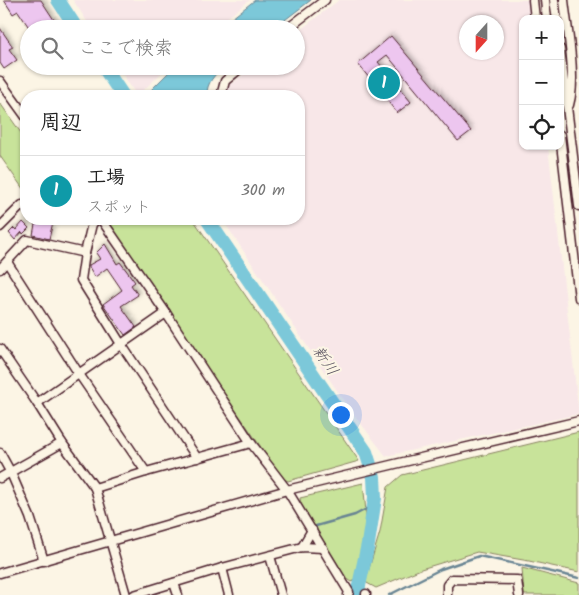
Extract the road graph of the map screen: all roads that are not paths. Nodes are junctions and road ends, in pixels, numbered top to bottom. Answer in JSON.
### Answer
{"nodes":[{"id":1,"x":325,"y":0,"type":"edge"},
{"id":2,"x":533,"y":0,"type":"edge"},
{"id":3,"x":545,"y":0,"type":"edge"},
{"id":4,"x":554,"y":0,"type":"edge"},
{"id":5,"x":564,"y":0,"type":"edge"},
{"id":6,"x":535,"y":15,"type":"edge"},
{"id":7,"x":547,"y":15,"type":"edge"},
{"id":8,"x":556,"y":15,"type":"edge"},
{"id":9,"x":299,"y":20,"type":"edge"},
{"id":10,"x":561,"y":60,"type":"edge"},
{"id":11,"x":232,"y":75,"type":"edge"},
{"id":12,"x":0,"y":81,"type":"edge"},
{"id":13,"x":223,"y":90,"type":"edge"},
{"id":14,"x":20,"y":109,"type":"edge"},
{"id":15,"x":568,"y":109,"type":"junction"},
{"id":16,"x":562,"y":150,"type":"edge"},
{"id":17,"x":579,"y":206,"type":"edge"},
{"id":18,"x":20,"y":207,"type":"edge"},
{"id":19,"x":92,"y":225,"type":"edge"},
{"id":20,"x":103,"y":225,"type":"edge"},
{"id":21,"x":0,"y":226,"type":"edge"},
{"id":22,"x":85,"y":253,"type":"junction"},
{"id":23,"x":7,"y":262,"type":"junction"},
{"id":24,"x":0,"y":269,"type":"edge"},
{"id":25,"x":579,"y":298,"type":"edge"},
{"id":26,"x":166,"y":313,"type":"junction"},
{"id":27,"x":121,"y":344,"type":"junction"},
{"id":28,"x":0,"y":349,"type":"edge"},
{"id":29,"x":79,"y":374,"type":"junction"},
{"id":30,"x":37,"y":403,"type":"junction"},
{"id":31,"x":579,"y":421,"type":"edge"},
{"id":32,"x":62,"y":443,"type":"junction"},
{"id":33,"x":251,"y":443,"type":"junction"},
{"id":34,"x":0,"y":453,"type":"edge"},
{"id":35,"x":197,"y":458,"type":"junction"},
{"id":36,"x":146,"y":472,"type":"junction"},
{"id":37,"x":11,"y":473,"type":"junction"},
{"id":38,"x":0,"y":478,"type":"edge"},
{"id":39,"x":95,"y":488,"type":"junction"},
{"id":40,"x":287,"y":490,"type":"junction"},
{"id":41,"x":312,"y":530,"type":"junction"},
{"id":42,"x":111,"y":542,"type":"junction"},
{"id":43,"x":302,"y":547,"type":"junction"},
{"id":44,"x":323,"y":548,"type":"junction"},
{"id":45,"x":270,"y":556,"type":"junction"},
{"id":46,"x":44,"y":561,"type":"junction"},
{"id":47,"x":222,"y":568,"type":"junction"},
{"id":48,"x":0,"y":573,"type":"edge"},
{"id":49,"x":174,"y":583,"type":"junction"},
{"id":50,"x":126,"y":595,"type":"edge"},
{"id":51,"x":134,"y":595,"type":"edge"},
{"id":52,"x":178,"y":595,"type":"edge"},
{"id":53,"x":229,"y":595,"type":"edge"},
{"id":54,"x":281,"y":595,"type":"edge"},
{"id":55,"x":348,"y":595,"type":"edge"},
{"id":56,"x":447,"y":595,"type":"edge"},
{"id":57,"x":519,"y":595,"type":"edge"}],
"edges":[{"from":1,"to":9,"type":"street"},
{"from":2,"to":6,"type":"street"},
{"from":3,"to":7,"type":"street"},
{"from":4,"to":8,"type":"street"},
{"from":5,"to":15,"type":"street"},
{"from":10,"to":15,"type":"street"},
{"from":11,"to":13,"type":"street"},
{"from":12,"to":14,"type":"street"},
{"from":15,"to":17,"type":"street"},
{"from":16,"to":25,"type":"street"},
{"from":18,"to":21,"type":"street"},
{"from":19,"to":22,"type":"street"},
{"from":20,"to":26,"type":"street"},
{"from":22,"to":23,"type":"street"},
{"from":22,"to":27,"type":"street"},
{"from":23,"to":24,"type":"street"},
{"from":23,"to":29,"type":"street"},
{"from":26,"to":27,"type":"street"},
{"from":26,"to":33,"type":"street"},
{"from":27,"to":29,"type":"street"},
{"from":27,"to":35,"type":"street"},
{"from":28,"to":30,"type":"street"},
{"from":29,"to":30,"type":"street"},
{"from":29,"to":36,"type":"street"},
{"from":30,"to":32,"type":"street"},
{"from":31,"to":40,"type":"street"},
{"from":32,"to":37,"type":"street"},
{"from":32,"to":39,"type":"street"},
{"from":33,"to":35,"type":"street"},
{"from":33,"to":40,"type":"street"},
{"from":34,"to":37,"type":"street"},
{"from":35,"to":36,"type":"street"},
{"from":36,"to":39,"type":"street"},
{"from":37,"to":38,"type":"street"},
{"from":37,"to":46,"type":"street"},
{"from":39,"to":42,"type":"street"},
{"from":40,"to":41,"type":"street"},
{"from":40,"to":42,"type":"street"},
{"from":41,"to":43,"type":"street"},
{"from":41,"to":44,"type":"street"},
{"from":42,"to":46,"type":"street"},
{"from":42,"to":50,"type":"street"},
{"from":43,"to":44,"type":"street"},
{"from":43,"to":45,"type":"street"},
{"from":44,"to":55,"type":"street"},
{"from":45,"to":47,"type":"street"},
{"from":45,"to":54,"type":"street"},
{"from":46,"to":48,"type":"street"},
{"from":47,"to":49,"type":"street"},
{"from":47,"to":53,"type":"street"},
{"from":49,"to":51,"type":"street"},
{"from":49,"to":52,"type":"street"},
{"from":56,"to":57,"type":"street"}]}
